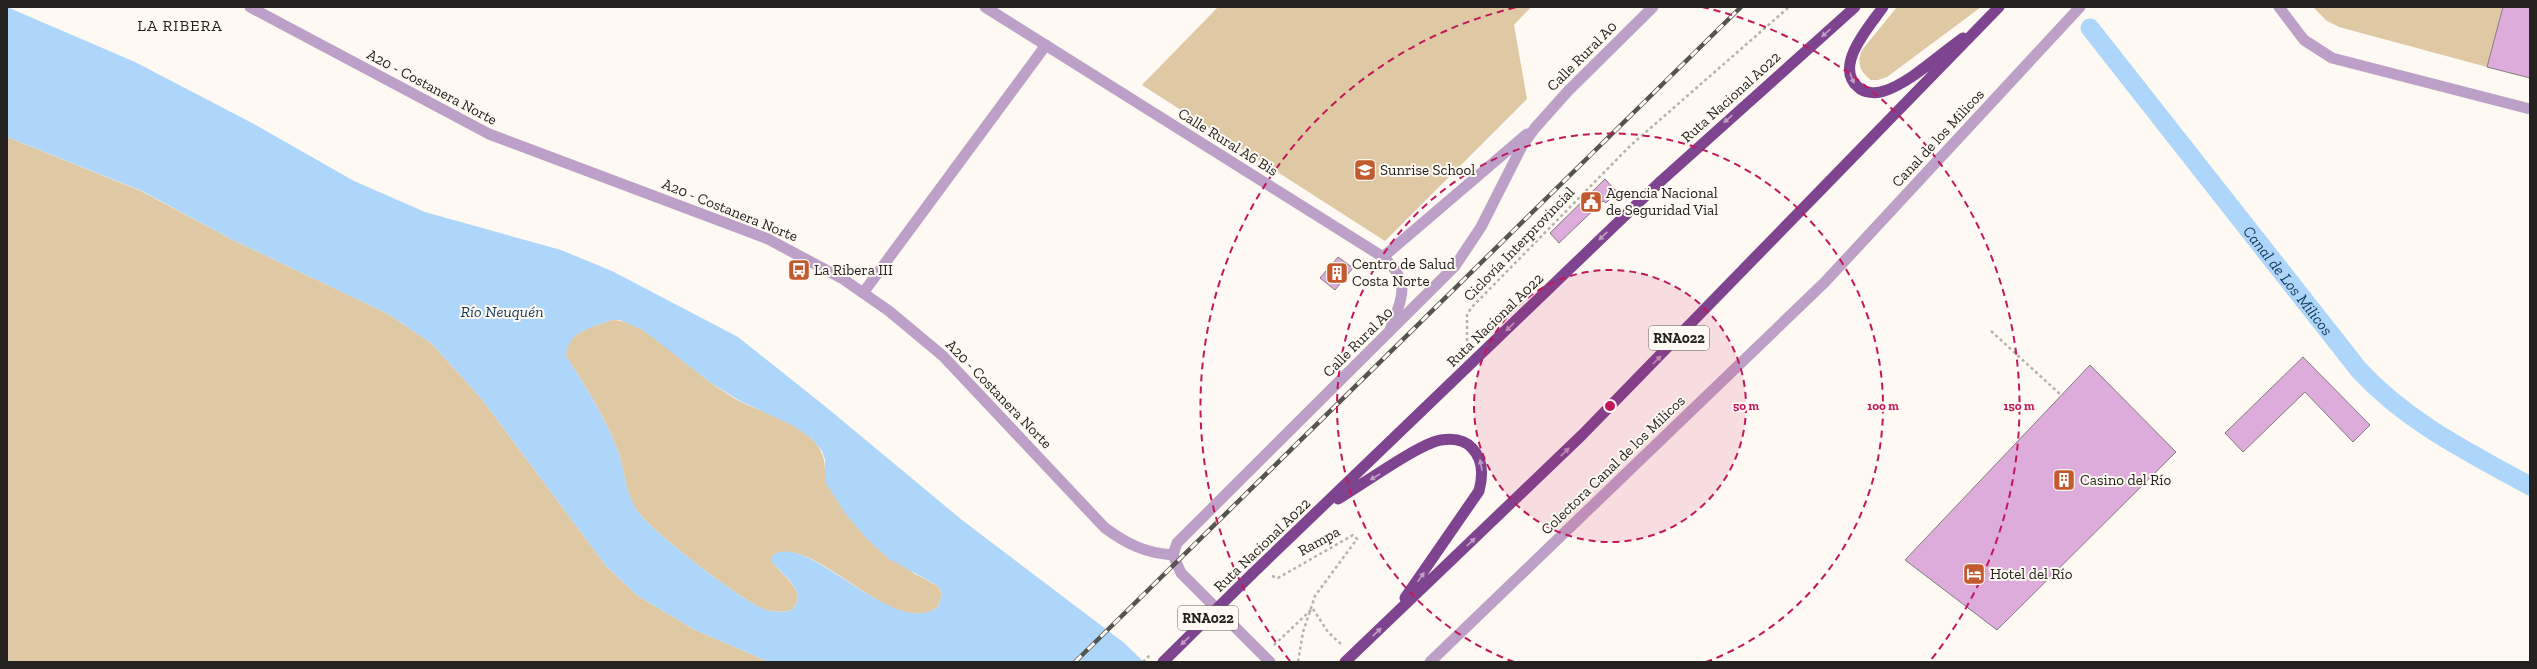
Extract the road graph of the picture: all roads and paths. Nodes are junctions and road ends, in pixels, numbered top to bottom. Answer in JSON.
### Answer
{"nodes":[{"id":1,"x":250,"y":7,"type":"edge"},
{"id":2,"x":985,"y":7,"type":"edge"},
{"id":3,"x":1653,"y":7,"type":"edge"},
{"id":4,"x":1789,"y":7,"type":"edge"},
{"id":5,"x":1855,"y":7,"type":"edge"},
{"id":6,"x":1883,"y":7,"type":"edge"},
{"id":7,"x":1999,"y":7,"type":"edge"},
{"id":8,"x":2080,"y":7,"type":"edge"},
{"id":9,"x":2278,"y":7,"type":"edge"},
{"id":10,"x":1987,"y":20,"type":"junction"},
{"id":11,"x":1046,"y":45,"type":"junction"},
{"id":12,"x":2530,"y":109,"type":"edge"},
{"id":13,"x":1535,"y":128,"type":"junction"},
{"id":14,"x":1383,"y":257,"type":"junction"},
{"id":15,"x":1817,"y":290,"type":"joint"},
{"id":16,"x":862,"y":293,"type":"junction"},
{"id":17,"x":1991,"y":331,"type":"dead end"},
{"id":18,"x":1390,"y":332,"type":"junction"},
{"id":19,"x":1465,"y":352,"type":"dead end"},
{"id":20,"x":2061,"y":395,"type":"dead end"},
{"id":21,"x":1320,"y":510,"type":"junction"},
{"id":22,"x":1173,"y":555,"type":"junction"},
{"id":23,"x":1268,"y":580,"type":"dead end"},
{"id":24,"x":1312,"y":608,"type":"junction"},
{"id":25,"x":1390,"y":620,"type":"junction"},
{"id":26,"x":1347,"y":657,"type":"edge"},
{"id":27,"x":1267,"y":659,"type":"edge"},
{"id":28,"x":1163,"y":662,"type":"edge"},
{"id":29,"x":1298,"y":662,"type":"edge"},
{"id":30,"x":1430,"y":662,"type":"edge"}],
"edges":[{"from":1,"to":16,"type":"street","name":"A20 - Costanera Norte"},
{"from":2,"to":11,"type":"street","name":"Calle Rural A6 Bis"},
{"from":3,"to":13,"type":"street","name":"Calle Rural A0"},
{"from":4,"to":19,"type":"path","name":"Ciclovía Interprovincial"},
{"from":5,"to":21,"type":"highway","name":"Ruta Nacional A022","number":"RNA022","one_way":true},
{"from":6,"to":10,"type":"highway","one_way":true},
{"from":7,"to":10,"type":"highway","number":"RNA022"},
{"from":8,"to":15,"type":"street","name":"Canal de los Milicos"},
{"from":9,"to":12,"type":"street"},
{"from":25,"to":10,"type":"highway","number":"RNA022","one_way":true},
{"from":11,"to":14,"type":"street","name":"Calle Rural A6 Bis"},
{"from":11,"to":16,"type":"street"},
{"from":13,"to":14,"type":"street","name":"Calle Rural A0"},
{"from":13,"to":18,"type":"street","name":"Calle Rural A0"},
{"from":14,"to":18,"type":"street","name":"Calle Rural A6 Bis"},
{"from":15,"to":30,"type":"street","name":"Colectora Canal de los Milicos"},
{"from":16,"to":22,"type":"street","name":"A20 - Costanera Norte"},
{"from":17,"to":20,"type":"path"},
{"from":18,"to":22,"type":"street","name":"Calle Rural A0"},
{"from":25,"to":21,"type":"highway","one_way":true},
{"from":21,"to":28,"type":"highway","name":"Ruta Nacional A022","number":"RNA022","one_way":true,"bridge":true},
{"from":22,"to":27,"type":"street"},
{"from":23,"to":24,"type":"path","name":"Rampa"},
{"from":24,"to":26,"type":"path"},
{"from":24,"to":27,"type":"path"},
{"from":24,"to":29,"type":"path"},
{"from":26,"to":25,"type":"highway","number":"RNA022","one_way":true}]}
